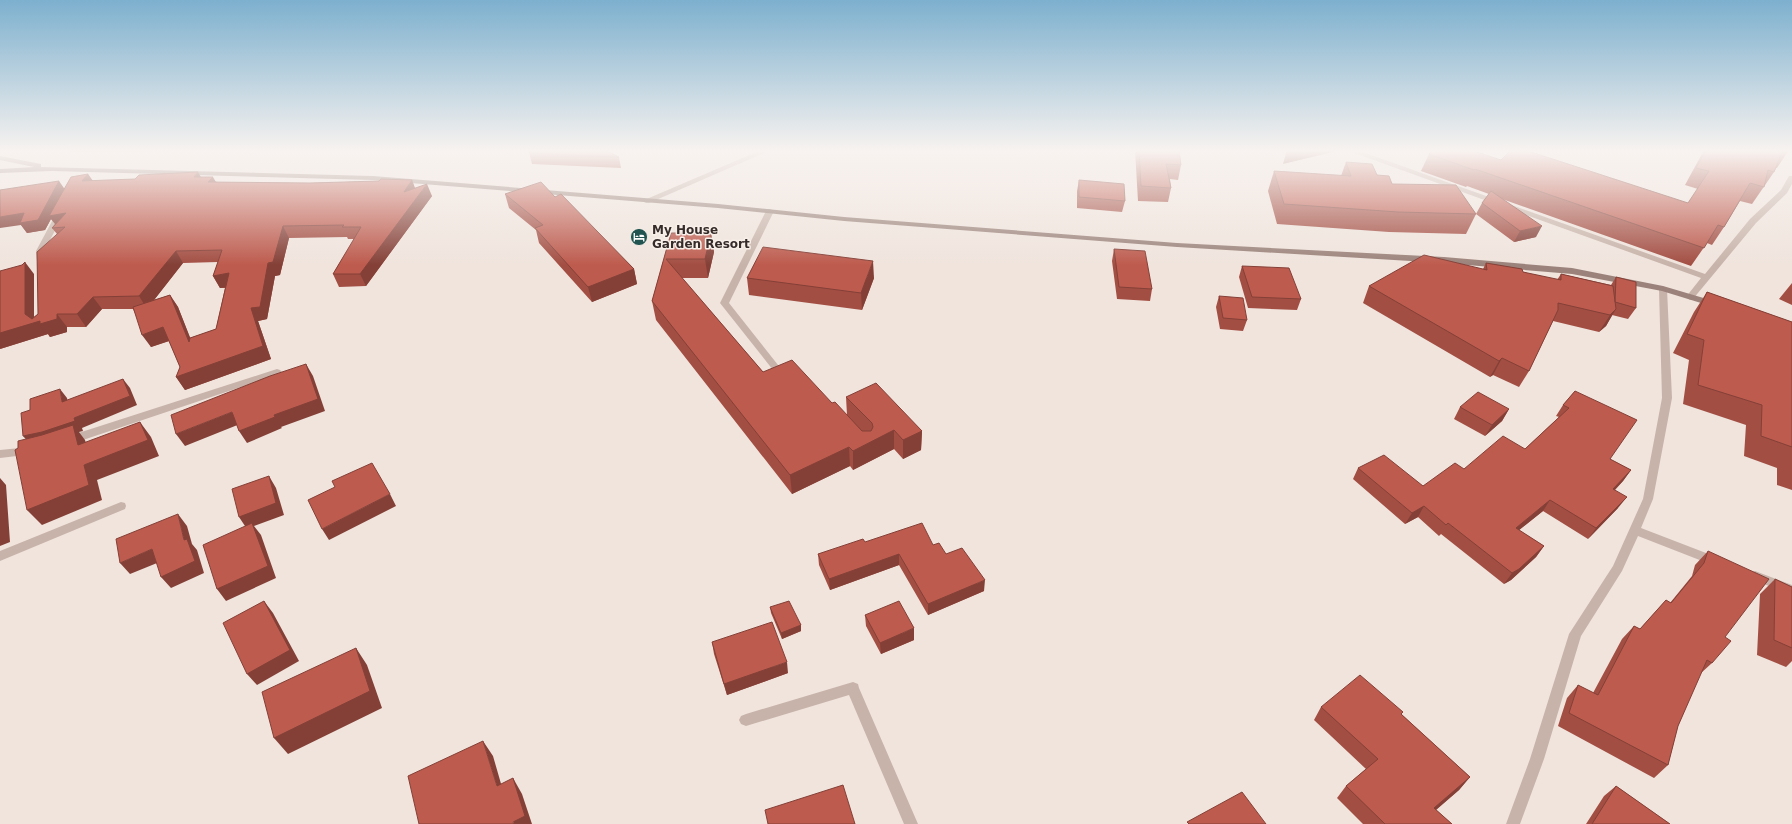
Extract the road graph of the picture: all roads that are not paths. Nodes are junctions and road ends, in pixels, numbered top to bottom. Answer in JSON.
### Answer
{"nodes":[{"id":1,"x":498,"y":188,"type":"edge"},
{"id":2,"x":676,"y":188,"type":"edge"},
{"id":3,"x":1458,"y":188,"type":"edge"},
{"id":4,"x":1785,"y":188,"type":"edge"},
{"id":5,"x":646,"y":201,"type":"junction"},
{"id":6,"x":65,"y":204,"type":"edge"},
{"id":7,"x":770,"y":211,"type":"junction"},
{"id":8,"x":40,"y":266,"type":"edge"},
{"id":9,"x":1706,"y":277,"type":"junction"},
{"id":10,"x":1663,"y":289,"type":"junction"},
{"id":11,"x":1690,"y":297,"type":"junction"},
{"id":12,"x":1720,"y":305,"type":"edge"},
{"id":13,"x":277,"y":372,"type":"edge"},
{"id":14,"x":799,"y":373,"type":"edge"},
{"id":15,"x":58,"y":443,"type":"edge"},
{"id":16,"x":37,"y":450,"type":"edge"},
{"id":17,"x":0,"y":454,"type":"edge"},
{"id":18,"x":121,"y":506,"type":"dead end"},
{"id":19,"x":1634,"y":530,"type":"junction"},
{"id":20,"x":0,"y":556,"type":"edge"},
{"id":21,"x":1728,"y":566,"type":"edge"},
{"id":22,"x":1742,"y":571,"type":"edge"},
{"id":23,"x":1792,"y":590,"type":"edge"},
{"id":24,"x":746,"y":720,"type":"dead end"},
{"id":25,"x":911,"y":824,"type":"edge"},
{"id":26,"x":1513,"y":824,"type":"edge"}],
"edges":[{"from":1,"to":5,"type":"main road"},
{"from":2,"to":5,"type":"street"},
{"from":3,"to":9,"type":"street"},
{"from":4,"to":9,"type":"street"},
{"from":5,"to":7,"type":"main road"},
{"from":6,"to":8,"type":"street"},
{"from":7,"to":10,"type":"main road"},
{"from":7,"to":14,"type":"street"},
{"from":9,"to":11,"type":"street"},
{"from":10,"to":11,"type":"main road"},
{"from":10,"to":19,"type":"street"},
{"from":11,"to":12,"type":"main road"},
{"from":13,"to":15,"type":"street"},
{"from":16,"to":17,"type":"street"},
{"from":18,"to":20,"type":"street"},
{"from":19,"to":21,"type":"street"},
{"from":19,"to":26,"type":"street"},
{"from":22,"to":23,"type":"street"},
{"from":24,"to":25,"type":"street"}]}
